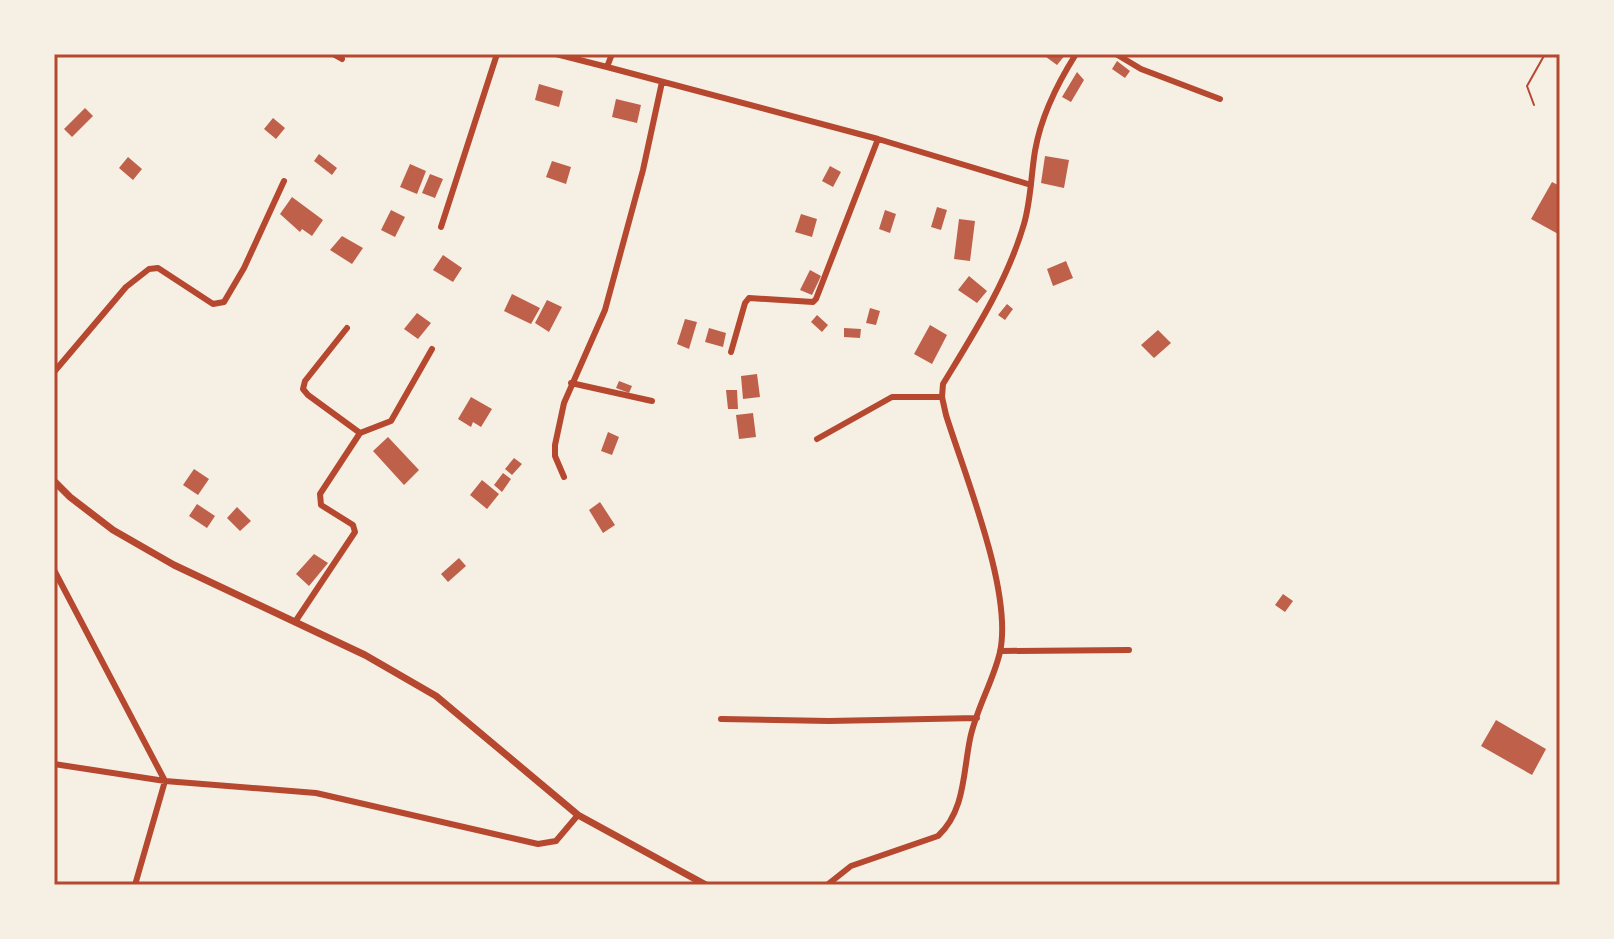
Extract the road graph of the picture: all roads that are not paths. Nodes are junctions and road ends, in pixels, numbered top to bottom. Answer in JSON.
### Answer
{"nodes":[{"id":1,"x":333,"y":54,"type":"edge"},
{"id":2,"x":497,"y":54,"type":"edge"},
{"id":3,"x":556,"y":54,"type":"edge"},
{"id":4,"x":612,"y":54,"type":"edge"},
{"id":5,"x":1076,"y":54,"type":"edge"},
{"id":6,"x":1116,"y":54,"type":"edge"},
{"id":7,"x":342,"y":59,"type":"dead end"},
{"id":8,"x":607,"y":67,"type":"junction"},
{"id":9,"x":662,"y":82,"type":"junction"},
{"id":10,"x":1220,"y":99,"type":"dead end"},
{"id":11,"x":878,"y":139,"type":"junction"},
{"id":12,"x":284,"y":181,"type":"dead end"},
{"id":13,"x":1031,"y":185,"type":"junction"},
{"id":14,"x":441,"y":227,"type":"dead end"},
{"id":15,"x":347,"y":328,"type":"dead end"},
{"id":16,"x":432,"y":349,"type":"dead end"},
{"id":17,"x":731,"y":352,"type":"dead end"},
{"id":18,"x":54,"y":372,"type":"edge"},
{"id":19,"x":571,"y":383,"type":"junction"},
{"id":20,"x":942,"y":397,"type":"junction"},
{"id":21,"x":652,"y":401,"type":"dead end"},
{"id":22,"x":360,"y":433,"type":"junction"},
{"id":23,"x":817,"y":439,"type":"dead end"},
{"id":24,"x":564,"y":477,"type":"dead end"},
{"id":25,"x":54,"y":481,"type":"edge"},
{"id":26,"x":54,"y":570,"type":"edge"},
{"id":27,"x":295,"y":622,"type":"junction"},
{"id":28,"x":1129,"y":650,"type":"dead end"},
{"id":29,"x":1000,"y":651,"type":"junction"},
{"id":30,"x":977,"y":718,"type":"junction"},
{"id":31,"x":721,"y":719,"type":"dead end"},
{"id":32,"x":54,"y":764,"type":"edge"},
{"id":33,"x":165,"y":781,"type":"junction"},
{"id":34,"x":578,"y":815,"type":"junction"},
{"id":35,"x":135,"y":885,"type":"edge"},
{"id":36,"x":706,"y":885,"type":"edge"},
{"id":37,"x":827,"y":885,"type":"edge"}],
"edges":[{"from":1,"to":7,"type":"street"},
{"from":2,"to":14,"type":"street"},
{"from":3,"to":8,"type":"street"},
{"from":4,"to":8,"type":"street"},
{"from":5,"to":13,"type":"street"},
{"from":6,"to":10,"type":"street"},
{"from":8,"to":9,"type":"street"},
{"from":9,"to":11,"type":"street"},
{"from":9,"to":19,"type":"street"},
{"from":11,"to":13,"type":"street"},
{"from":11,"to":17,"type":"street"},
{"from":12,"to":18,"type":"street"},
{"from":13,"to":20,"type":"street"},
{"from":15,"to":22,"type":"street"},
{"from":16,"to":22,"type":"street"},
{"from":19,"to":21,"type":"street"},
{"from":19,"to":24,"type":"street"},
{"from":20,"to":23,"type":"street"},
{"from":20,"to":29,"type":"street"},
{"from":22,"to":27,"type":"street"},
{"from":25,"to":27,"type":"street"},
{"from":26,"to":33,"type":"street"},
{"from":27,"to":34,"type":"street"},
{"from":28,"to":29,"type":"street"},
{"from":29,"to":30,"type":"street"},
{"from":30,"to":31,"type":"street"},
{"from":30,"to":37,"type":"street"},
{"from":32,"to":33,"type":"street"},
{"from":33,"to":34,"type":"street"},
{"from":33,"to":35,"type":"street"},
{"from":34,"to":36,"type":"street"}]}
